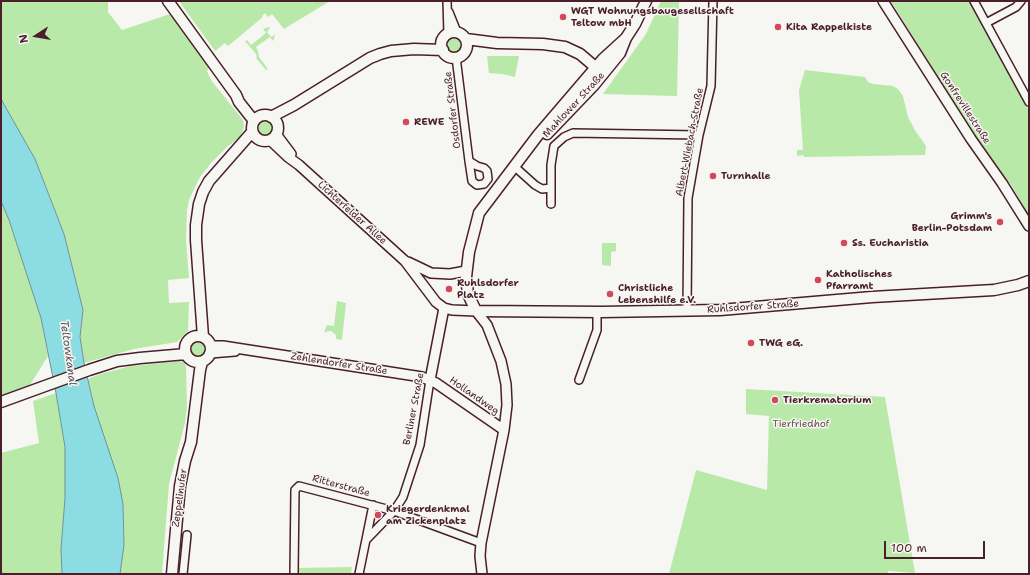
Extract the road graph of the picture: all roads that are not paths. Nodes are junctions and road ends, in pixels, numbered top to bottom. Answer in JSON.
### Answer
{"nodes":[{"id":1,"x":168,"y":1,"type":"edge"},
{"id":2,"x":646,"y":1,"type":"edge"},
{"id":3,"x":713,"y":1,"type":"edge"},
{"id":4,"x":883,"y":1,"type":"edge"},
{"id":5,"x":974,"y":1,"type":"edge"},
{"id":6,"x":1021,"y":1,"type":"edge"},
{"id":7,"x":447,"y":3,"type":"edge"},
{"id":8,"x":986,"y":23,"type":"junction"},
{"id":9,"x":447,"y":39,"type":"junction"},
{"id":10,"x":466,"y":44,"type":"junction"},
{"id":11,"x":456,"y":57,"type":"junction"},
{"id":12,"x":600,"y":71,"type":"junction"},
{"id":13,"x":1029,"y":102,"type":"edge"},
{"id":14,"x":256,"y":119,"type":"junction"},
{"id":15,"x":274,"y":129,"type":"junction"},
{"id":16,"x":699,"y":135,"type":"junction"},
{"id":17,"x":255,"y":136,"type":"junction"},
{"id":18,"x":469,"y":161,"type":"dead end"},
{"id":19,"x":515,"y":167,"type":"junction"},
{"id":20,"x":551,"y":188,"type":"junction"},
{"id":21,"x":551,"y":204,"type":"dead end"},
{"id":22,"x":1029,"y":226,"type":"edge"},
{"id":23,"x":405,"y":261,"type":"junction"},
{"id":24,"x":466,"y":271,"type":"junction"},
{"id":25,"x":1029,"y":281,"type":"edge"},
{"id":26,"x":444,"y":308,"type":"junction"},
{"id":27,"x":476,"y":311,"type":"junction"},
{"id":28,"x":687,"y":311,"type":"junction"},
{"id":29,"x":597,"y":312,"type":"junction"},
{"id":30,"x":199,"y":337,"type":"junction"},
{"id":31,"x":210,"y":350,"type":"junction"},
{"id":32,"x":191,"y":356,"type":"junction"},
{"id":33,"x":430,"y":380,"type":"junction"},
{"id":34,"x":579,"y":380,"type":"dead end"},
{"id":35,"x":1,"y":402,"type":"edge"},
{"id":36,"x":504,"y":430,"type":"junction"},
{"id":37,"x":373,"y":505,"type":"junction"},
{"id":38,"x":394,"y":511,"type":"junction"},
{"id":39,"x":187,"y":535,"type":"dead end"},
{"id":40,"x":366,"y":540,"type":"junction"},
{"id":41,"x":481,"y":543,"type":"junction"},
{"id":42,"x":172,"y":574,"type":"edge"},
{"id":43,"x":183,"y":574,"type":"edge"},
{"id":44,"x":294,"y":574,"type":"edge"},
{"id":45,"x":359,"y":574,"type":"edge"},
{"id":46,"x":482,"y":574,"type":"edge"}],
"edges":[{"from":1,"to":14,"type":"main road"},
{"from":2,"to":12,"type":"main road","name":"Mahlower Straße"},
{"from":3,"to":16,"type":"street","name":"Albert-Wiebach-Straße"},
{"from":4,"to":22,"type":"street","name":"Gonfrevillestraße"},
{"from":5,"to":8,"type":"street"},
{"from":6,"to":8,"type":"street"},
{"from":7,"to":9,"type":"street"},
{"from":8,"to":13,"type":"street"},
{"from":9,"to":10,"type":"main road"},
{"from":9,"to":11,"type":"main road"},
{"from":9,"to":15,"type":"main road"},
{"from":10,"to":11,"type":"main road"},
{"from":10,"to":12,"type":"main road"},
{"from":11,"to":18,"type":"street","name":"Osdorfer Straße"},
{"from":12,"to":19,"type":"main road","name":"Mahlower Straße"},
{"from":14,"to":15,"type":"main road"},
{"from":14,"to":17,"type":"main road"},
{"from":15,"to":17,"type":"main road"},
{"from":15,"to":23,"type":"street","name":"Lichterfelder Allee"},
{"from":16,"to":20,"type":"street"},
{"from":16,"to":28,"type":"street","name":"Albert-Wiebach-Straße"},
{"from":17,"to":30,"type":"main road"},
{"from":19,"to":20,"type":"street"},
{"from":19,"to":24,"type":"main road","name":"Mahlower Straße"},
{"from":20,"to":21,"type":"street"},
{"from":23,"to":24,"type":"street"},
{"from":23,"to":26,"type":"street"},
{"from":24,"to":27,"type":"main road","name":"Mahlower Straße"},
{"from":25,"to":28,"type":"main road","name":"Ruhlsdorfer Straße"},
{"from":26,"to":27,"type":"street"},
{"from":26,"to":33,"type":"street","name":"Berliner Straße"},
{"from":27,"to":29,"type":"main road","name":"Ruhlsdorfer Straße"},
{"from":27,"to":36,"type":"street"},
{"from":28,"to":29,"type":"main road","name":"Ruhlsdorfer Straße"},
{"from":29,"to":34,"type":"street"},
{"from":30,"to":31,"type":"main road"},
{"from":30,"to":32,"type":"main road"},
{"from":31,"to":32,"type":"main road"},
{"from":31,"to":33,"type":"street","name":"Zehlendorfer Straße"},
{"from":32,"to":35,"type":"main road"},
{"from":32,"to":42,"type":"main road","name":"Zeppelinufer"},
{"from":33,"to":36,"type":"street","name":"Hollandweg"},
{"from":33,"to":38,"type":"street","name":"Berliner Straße"},
{"from":36,"to":41,"type":"street"},
{"from":37,"to":38,"type":"street","name":"Ritterstraße"},
{"from":37,"to":40,"type":"street"},
{"from":37,"to":44,"type":"street","name":"Ritterstraße"},
{"from":38,"to":40,"type":"street","name":"Berliner Straße"},
{"from":38,"to":41,"type":"street","name":"Ritterstraße"},
{"from":39,"to":43,"type":"street","name":"Zeppelinufer"},
{"from":40,"to":45,"type":"street"},
{"from":41,"to":46,"type":"street"}]}
